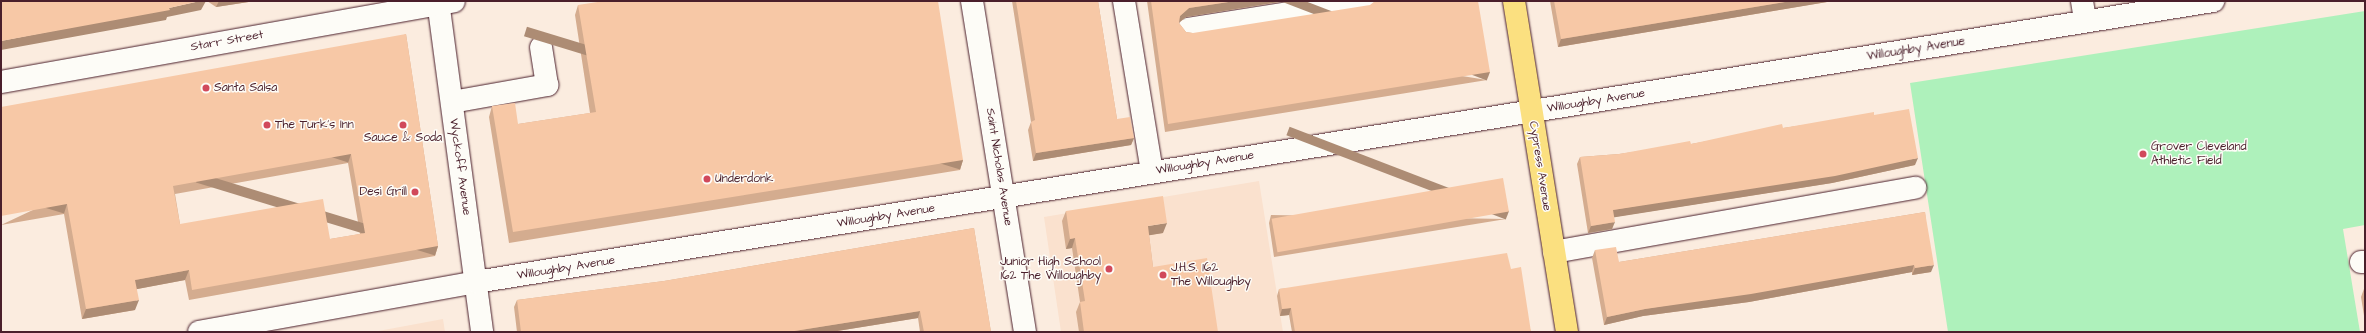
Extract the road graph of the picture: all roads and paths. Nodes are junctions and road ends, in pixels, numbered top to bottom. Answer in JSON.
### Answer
{"nodes":[{"id":1,"x":972,"y":1,"type":"edge"},
{"id":2,"x":1124,"y":1,"type":"edge"},
{"id":3,"x":1365,"y":1,"type":"edge"},
{"id":4,"x":1514,"y":1,"type":"edge"},
{"id":5,"x":2213,"y":1,"type":"edge"},
{"id":6,"x":443,"y":2,"type":"edge"},
{"id":7,"x":2084,"y":11,"type":"edge"},
{"id":8,"x":1188,"y":29,"type":"dead end"},
{"id":9,"x":541,"y":47,"type":"dead end"},
{"id":10,"x":1,"y":82,"type":"edge"},
{"id":11,"x":452,"y":102,"type":"junction"},
{"id":12,"x":1532,"y":111,"type":"junction"},
{"id":13,"x":1152,"y":172,"type":"junction"},
{"id":14,"x":1915,"y":188,"type":"dead end"},
{"id":15,"x":1004,"y":197,"type":"junction"},
{"id":16,"x":1554,"y":252,"type":"junction"},
{"id":17,"x":476,"y":282,"type":"junction"},
{"id":18,"x":199,"y":332,"type":"edge"},
{"id":19,"x":482,"y":332,"type":"edge"},
{"id":20,"x":1026,"y":332,"type":"edge"},
{"id":21,"x":1567,"y":332,"type":"edge"}],
"edges":[{"from":1,"to":15,"type":"street","name":"Saint Nicholas Avenue"},
{"from":2,"to":13,"type":"street"},
{"from":3,"to":8,"type":"street"},
{"from":4,"to":12,"type":"main road","name":"Cypress Avenue"},
{"from":5,"to":7,"type":"street","name":"Willoughby Avenue"},
{"from":6,"to":10,"type":"street","name":"Starr Street"},
{"from":6,"to":11,"type":"street","name":"Wyckoff Avenue"},
{"from":7,"to":12,"type":"street","name":"Willoughby Avenue"},
{"from":9,"to":11,"type":"street"},
{"from":11,"to":17,"type":"street","name":"Wyckoff Avenue"},
{"from":12,"to":13,"type":"street","name":"Willoughby Avenue"},
{"from":12,"to":16,"type":"main road","name":"Cypress Avenue"},
{"from":13,"to":15,"type":"street","name":"Willoughby Avenue"},
{"from":14,"to":16,"type":"street"},
{"from":15,"to":17,"type":"street","name":"Willoughby Avenue"},
{"from":15,"to":20,"type":"street","name":"Saint Nicholas Avenue"},
{"from":16,"to":21,"type":"main road","name":"Cypress Avenue"},
{"from":17,"to":18,"type":"street","name":"Willoughby Avenue"},
{"from":17,"to":19,"type":"street","name":"Wyckoff Avenue"}]}
